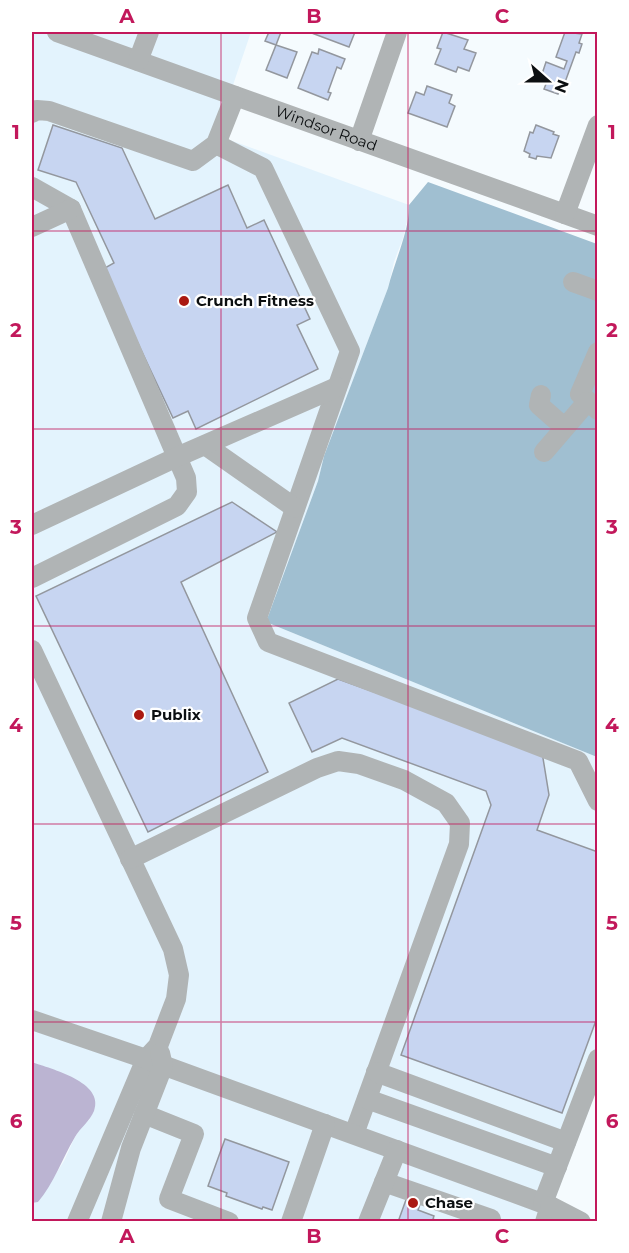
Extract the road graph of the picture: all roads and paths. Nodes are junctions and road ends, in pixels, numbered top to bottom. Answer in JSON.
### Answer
{"nodes":[{"id":1,"x":57,"y":32,"type":"edge"},
{"id":2,"x":149,"y":32,"type":"edge"},
{"id":3,"x":397,"y":32,"type":"edge"},
{"id":4,"x":138,"y":61,"type":"junction"},
{"id":5,"x":235,"y":96,"type":"junction"},
{"id":6,"x":32,"y":113,"type":"edge"},
{"id":7,"x":597,"y":125,"type":"edge"},
{"id":8,"x":359,"y":141,"type":"junction"},
{"id":9,"x":216,"y":144,"type":"junction"},
{"id":10,"x":32,"y":187,"type":"edge"},
{"id":11,"x":71,"y":209,"type":"junction"},
{"id":12,"x":565,"y":214,"type":"junction"},
{"id":13,"x":597,"y":226,"type":"edge"},
{"id":14,"x":32,"y":227,"type":"edge"},
{"id":15,"x":573,"y":282,"type":"dead end"},
{"id":16,"x":597,"y":291,"type":"edge"},
{"id":17,"x":596,"y":360,"type":"edge"},
{"id":18,"x":337,"y":387,"type":"junction"},
{"id":19,"x":541,"y":395,"type":"dead end"},
{"id":20,"x":592,"y":406,"type":"edge"},
{"id":21,"x":564,"y":427,"type":"junction"},
{"id":22,"x":205,"y":445,"type":"junction"},
{"id":23,"x":544,"y":452,"type":"dead end"},
{"id":24,"x":177,"y":457,"type":"junction"},
{"id":25,"x":295,"y":508,"type":"junction"},
{"id":26,"x":32,"y":525,"type":"edge"},
{"id":27,"x":32,"y":578,"type":"edge"},
{"id":28,"x":32,"y":650,"type":"edge"},
{"id":29,"x":597,"y":801,"type":"edge"},
{"id":30,"x":130,"y":860,"type":"junction"},
{"id":31,"x":32,"y":1020,"type":"edge"},
{"id":32,"x":156,"y":1057,"type":"junction"},
{"id":33,"x":597,"y":1059,"type":"edge"},
{"id":34,"x":376,"y":1072,"type":"junction"},
{"id":35,"x":368,"y":1099,"type":"junction"},
{"id":36,"x":144,"y":1114,"type":"junction"},
{"id":37,"x":325,"y":1124,"type":"junction"},
{"id":38,"x":354,"y":1134,"type":"junction"},
{"id":39,"x":566,"y":1142,"type":"junction"},
{"id":40,"x":397,"y":1150,"type":"junction"},
{"id":41,"x":557,"y":1167,"type":"junction"},
{"id":42,"x":384,"y":1182,"type":"junction"},
{"id":43,"x":502,"y":1188,"type":"junction"},
{"id":44,"x":546,"y":1210,"type":"edge"},
{"id":45,"x":490,"y":1220,"type":"edge"},
{"id":46,"x":77,"y":1221,"type":"edge"},
{"id":47,"x":111,"y":1221,"type":"edge"},
{"id":48,"x":229,"y":1221,"type":"edge"},
{"id":49,"x":291,"y":1221,"type":"edge"},
{"id":50,"x":368,"y":1221,"type":"edge"},
{"id":51,"x":581,"y":1221,"type":"edge"}],
"edges":[{"from":1,"to":4,"type":"street","name":"Windsor Road"},
{"from":2,"to":4,"type":"street"},
{"from":3,"to":8,"type":"street"},
{"from":4,"to":5,"type":"street","name":"Windsor Road"},
{"from":5,"to":8,"type":"street","name":"Windsor Road"},
{"from":5,"to":9,"type":"street"},
{"from":6,"to":9,"type":"street"},
{"from":7,"to":12,"type":"street"},
{"from":8,"to":12,"type":"street","name":"Windsor Road"},
{"from":9,"to":18,"type":"street"},
{"from":10,"to":11,"type":"street"},
{"from":11,"to":14,"type":"street"},
{"from":11,"to":24,"type":"street"},
{"from":12,"to":13,"type":"street","name":"Windsor Road"},
{"from":15,"to":16,"type":"street"},
{"from":17,"to":20,"type":"street"},
{"from":18,"to":22,"type":"street"},
{"from":18,"to":25,"type":"street"},
{"from":19,"to":21,"type":"street"},
{"from":20,"to":21,"type":"street"},
{"from":21,"to":23,"type":"street"},
{"from":22,"to":24,"type":"street"},
{"from":22,"to":25,"type":"street"},
{"from":24,"to":26,"type":"street"},
{"from":24,"to":27,"type":"street"},
{"from":25,"to":29,"type":"street"},
{"from":28,"to":30,"type":"street"},
{"from":30,"to":32,"type":"street"},
{"from":30,"to":34,"type":"street"},
{"from":31,"to":32,"type":"street"},
{"from":32,"to":36,"type":"street"},
{"from":32,"to":37,"type":"street"},
{"from":32,"to":46,"type":"street"},
{"from":33,"to":39,"type":"street"},
{"from":34,"to":35,"type":"street"},
{"from":34,"to":39,"type":"street"},
{"from":35,"to":38,"type":"street"},
{"from":35,"to":41,"type":"street"},
{"from":36,"to":47,"type":"street"},
{"from":36,"to":48,"type":"street"},
{"from":37,"to":38,"type":"street"},
{"from":37,"to":49,"type":"street"},
{"from":38,"to":40,"type":"street"},
{"from":39,"to":41,"type":"street"},
{"from":40,"to":42,"type":"street"},
{"from":40,"to":43,"type":"street"},
{"from":41,"to":44,"type":"street"},
{"from":42,"to":45,"type":"street"},
{"from":42,"to":50,"type":"street"},
{"from":43,"to":44,"type":"street"},
{"from":43,"to":45,"type":"street"},
{"from":44,"to":51,"type":"street"}]}
